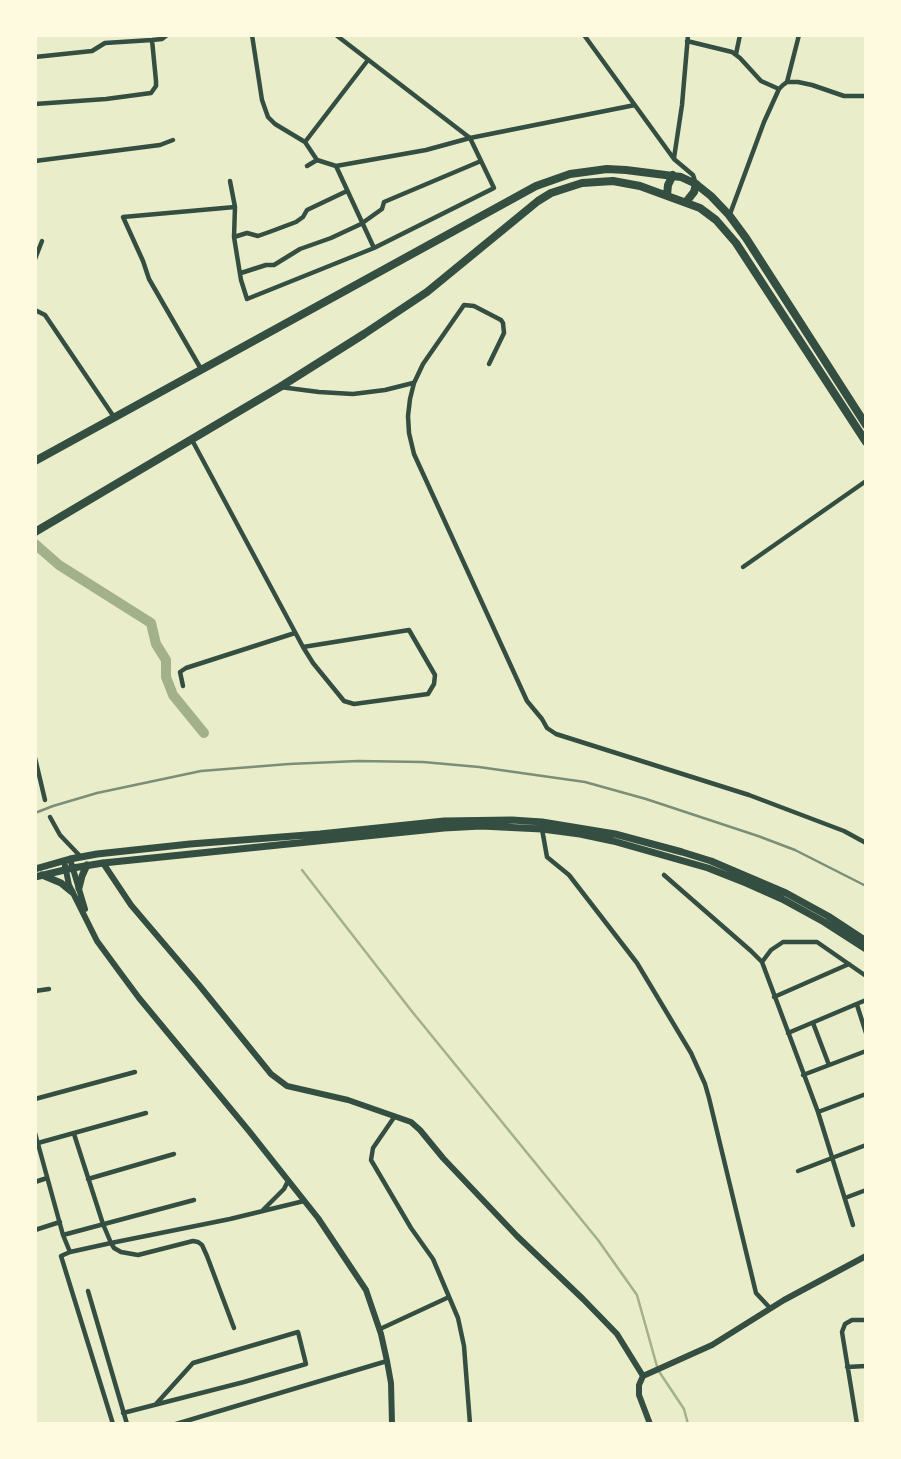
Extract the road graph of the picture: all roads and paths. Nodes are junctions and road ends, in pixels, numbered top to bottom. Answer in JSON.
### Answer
{"nodes":[{"id":1,"x":167,"y":35,"type":"edge"},
{"id":2,"x":252,"y":35,"type":"edge"},
{"id":3,"x":336,"y":35,"type":"edge"},
{"id":4,"x":584,"y":35,"type":"edge"},
{"id":5,"x":740,"y":35,"type":"edge"},
{"id":6,"x":799,"y":35,"type":"edge"},
{"id":7,"x":687,"y":38,"type":"edge"},
{"id":8,"x":152,"y":40,"type":"junction"},
{"id":9,"x":736,"y":54,"type":"junction"},
{"id":10,"x":35,"y":57,"type":"edge"},
{"id":11,"x":368,"y":60,"type":"junction"},
{"id":12,"x":787,"y":82,"type":"junction"},
{"id":13,"x":779,"y":89,"type":"junction"},
{"id":14,"x":866,"y":96,"type":"edge"},
{"id":15,"x":35,"y":104,"type":"edge"},
{"id":16,"x":635,"y":105,"type":"junction"},
{"id":17,"x":470,"y":138,"type":"junction"},
{"id":18,"x":173,"y":141,"type":"dead end"},
{"id":19,"x":305,"y":142,"type":"junction"},
{"id":20,"x":674,"y":159,"type":"junction"},
{"id":21,"x":317,"y":160,"type":"junction"},
{"id":22,"x":35,"y":161,"type":"edge"},
{"id":23,"x":481,"y":161,"type":"junction"},
{"id":24,"x":307,"y":166,"type":"dead end"},
{"id":25,"x":336,"y":166,"type":"junction"},
{"id":26,"x":673,"y":175,"type":"junction"},
{"id":27,"x":230,"y":181,"type":"dead end"},
{"id":28,"x":696,"y":184,"type":"junction"},
{"id":29,"x":347,"y":191,"type":"junction"},
{"id":30,"x":667,"y":195,"type":"junction"},
{"id":31,"x":686,"y":202,"type":"junction"},
{"id":32,"x":235,"y":207,"type":"junction"},
{"id":33,"x":729,"y":215,"type":"junction"},
{"id":34,"x":362,"y":224,"type":"junction"},
{"id":35,"x":234,"y":237,"type":"junction"},
{"id":36,"x":42,"y":241,"type":"dead end"},
{"id":37,"x":374,"y":248,"type":"junction"},
{"id":38,"x":35,"y":259,"type":"edge"},
{"id":39,"x":241,"y":273,"type":"junction"},
{"id":40,"x":35,"y":310,"type":"edge"},
{"id":41,"x":489,"y":364,"type":"dead end"},
{"id":42,"x":201,"y":369,"type":"junction"},
{"id":43,"x":414,"y":383,"type":"junction"},
{"id":44,"x":280,"y":387,"type":"junction"},
{"id":45,"x":114,"y":417,"type":"junction"},
{"id":46,"x":866,"y":425,"type":"edge"},
{"id":47,"x":192,"y":440,"type":"junction"},
{"id":48,"x":866,"y":442,"type":"edge"},
{"id":49,"x":35,"y":461,"type":"edge"},
{"id":50,"x":866,"y":481,"type":"edge"},
{"id":51,"x":38,"y":530,"type":"edge"},
{"id":52,"x":743,"y":567,"type":"dead end"},
{"id":53,"x":295,"y":633,"type":"junction"},
{"id":54,"x":303,"y":647,"type":"junction"},
{"id":55,"x":183,"y":686,"type":"dead end"},
{"id":56,"x":35,"y":758,"type":"edge"},
{"id":57,"x":45,"y":800,"type":"dead end"},
{"id":58,"x":50,"y":817,"type":"dead end"},
{"id":59,"x":542,"y":829,"type":"junction"},
{"id":60,"x":866,"y":843,"type":"edge"},
{"id":61,"x":114,"y":852,"type":"junction"},
{"id":62,"x":80,"y":857,"type":"junction"},
{"id":63,"x":118,"y":861,"type":"junction"},
{"id":64,"x":103,"y":863,"type":"junction"},
{"id":65,"x":68,"y":864,"type":"junction"},
{"id":66,"x":87,"y":865,"type":"junction"},
{"id":67,"x":37,"y":874,"type":"edge"},
{"id":68,"x":664,"y":875,"type":"dead end"},
{"id":69,"x":76,"y":890,"type":"junction"},
{"id":70,"x":866,"y":941,"type":"edge"},
{"id":71,"x":866,"y":949,"type":"edge"},
{"id":72,"x":762,"y":962,"type":"junction"},
{"id":73,"x":849,"y":964,"type":"junction"},
{"id":74,"x":866,"y":976,"type":"edge"},
{"id":75,"x":49,"y":989,"type":"dead end"},
{"id":76,"x":35,"y":991,"type":"edge"},
{"id":77,"x":774,"y":997,"type":"junction"},
{"id":78,"x":866,"y":1000,"type":"edge"},
{"id":79,"x":857,"y":1005,"type":"junction"},
{"id":80,"x":813,"y":1023,"type":"junction"},
{"id":81,"x":788,"y":1032,"type":"junction"},
{"id":82,"x":866,"y":1034,"type":"edge"},
{"id":83,"x":866,"y":1051,"type":"edge"},
{"id":84,"x":829,"y":1065,"type":"junction"},
{"id":85,"x":135,"y":1072,"type":"dead end"},
{"id":86,"x":803,"y":1075,"type":"junction"},
{"id":87,"x":866,"y":1094,"type":"edge"},
{"id":88,"x":35,"y":1098,"type":"edge"},
{"id":89,"x":818,"y":1112,"type":"junction"},
{"id":90,"x":146,"y":1114,"type":"dead end"},
{"id":91,"x":395,"y":1116,"type":"junction"},
{"id":92,"x":74,"y":1134,"type":"junction"},
{"id":93,"x":35,"y":1136,"type":"edge"},
{"id":94,"x":38,"y":1143,"type":"junction"},
{"id":95,"x":866,"y":1145,"type":"edge"},
{"id":96,"x":174,"y":1154,"type":"dead end"},
{"id":97,"x":831,"y":1158,"type":"junction"},
{"id":98,"x":798,"y":1171,"type":"dead end"},
{"id":99,"x":47,"y":1178,"type":"junction"},
{"id":100,"x":88,"y":1179,"type":"junction"},
{"id":101,"x":288,"y":1181,"type":"junction"},
{"id":102,"x":35,"y":1182,"type":"edge"},
{"id":103,"x":866,"y":1190,"type":"edge"},
{"id":104,"x":845,"y":1198,"type":"junction"},
{"id":105,"x":194,"y":1199,"type":"dead end"},
{"id":106,"x":304,"y":1201,"type":"junction"},
{"id":107,"x":262,"y":1211,"type":"junction"},
{"id":108,"x":60,"y":1222,"type":"junction"},
{"id":109,"x":103,"y":1224,"type":"junction"},
{"id":110,"x":853,"y":1225,"type":"dead end"},
{"id":111,"x":35,"y":1230,"type":"edge"},
{"id":112,"x":63,"y":1235,"type":"junction"},
{"id":113,"x":111,"y":1242,"type":"junction"},
{"id":114,"x":70,"y":1252,"type":"junction"},
{"id":115,"x":866,"y":1256,"type":"edge"},
{"id":116,"x":88,"y":1291,"type":"dead end"},
{"id":117,"x":449,"y":1297,"type":"junction"},
{"id":118,"x":771,"y":1309,"type":"junction"},
{"id":119,"x":866,"y":1320,"type":"edge"},
{"id":120,"x":233,"y":1328,"type":"dead end"},
{"id":121,"x":379,"y":1329,"type":"junction"},
{"id":122,"x":387,"y":1361,"type":"junction"},
{"id":123,"x":866,"y":1366,"type":"edge"},
{"id":124,"x":847,"y":1367,"type":"junction"},
{"id":125,"x":643,"y":1376,"type":"junction"},
{"id":126,"x":156,"y":1405,"type":"junction"},
{"id":127,"x":123,"y":1413,"type":"junction"},
{"id":128,"x":204,"y":1415,"type":"junction"},
{"id":129,"x":113,"y":1424,"type":"edge"},
{"id":130,"x":127,"y":1424,"type":"edge"},
{"id":131,"x":176,"y":1424,"type":"edge"},
{"id":132,"x":207,"y":1424,"type":"edge"},
{"id":133,"x":392,"y":1424,"type":"edge"},
{"id":134,"x":470,"y":1424,"type":"edge"},
{"id":135,"x":650,"y":1424,"type":"edge"},
{"id":136,"x":857,"y":1424,"type":"edge"}],
"edges":[{"from":1,"to":8,"type":"street"},
{"from":2,"to":19,"type":"street"},
{"from":3,"to":11,"type":"street"},
{"from":4,"to":16,"type":"street"},
{"from":5,"to":9,"type":"street"},
{"from":6,"to":12,"type":"street"},
{"from":7,"to":9,"type":"street"},
{"from":7,"to":20,"type":"street"},
{"from":8,"to":10,"type":"street"},
{"from":8,"to":15,"type":"street"},
{"from":9,"to":13,"type":"street"},
{"from":11,"to":17,"type":"street"},
{"from":11,"to":19,"type":"street"},
{"from":12,"to":13,"type":"street"},
{"from":12,"to":14,"type":"street"},
{"from":13,"to":33,"type":"street"},
{"from":16,"to":17,"type":"street"},
{"from":16,"to":20,"type":"street"},
{"from":17,"to":23,"type":"street"},
{"from":17,"to":25,"type":"street"},
{"from":18,"to":22,"type":"street"},
{"from":19,"to":21,"type":"street"},
{"from":20,"to":28,"type":"street"},
{"from":21,"to":24,"type":"street"},
{"from":21,"to":25,"type":"street"},
{"from":23,"to":34,"type":"street"},
{"from":23,"to":37,"type":"street"},
{"from":25,"to":29,"type":"street"},
{"from":26,"to":28,"type":"main road"},
{"from":26,"to":30,"type":"main road"},
{"from":26,"to":42,"type":"main road"},
{"from":27,"to":32,"type":"street"},
{"from":28,"to":31,"type":"main road"},
{"from":28,"to":33,"type":"main road"},
{"from":29,"to":34,"type":"street"},
{"from":29,"to":35,"type":"street"},
{"from":30,"to":31,"type":"main road"},
{"from":30,"to":44,"type":"main road"},
{"from":31,"to":48,"type":"main road"},
{"from":32,"to":35,"type":"street"},
{"from":32,"to":42,"type":"street"},
{"from":33,"to":46,"type":"main road"},
{"from":34,"to":37,"type":"street"},
{"from":34,"to":39,"type":"street"},
{"from":35,"to":39,"type":"street"},
{"from":36,"to":38,"type":"street"},
{"from":37,"to":39,"type":"street"},
{"from":40,"to":45,"type":"street"},
{"from":41,"to":43,"type":"street"},
{"from":42,"to":45,"type":"main road"},
{"from":43,"to":44,"type":"street"},
{"from":43,"to":60,"type":"street"},
{"from":44,"to":47,"type":"main road"},
{"from":45,"to":49,"type":"main road"},
{"from":47,"to":51,"type":"main road"},
{"from":47,"to":53,"type":"street"},
{"from":50,"to":52,"type":"street"},
{"from":53,"to":54,"type":"street"},
{"from":53,"to":55,"type":"street"},
{"from":54,"to":54,"type":"street"},
{"from":56,"to":57,"type":"street"},
{"from":58,"to":62,"type":"street"},
{"from":59,"to":63,"type":"main road"},
{"from":59,"to":71,"type":"main road"},
{"from":59,"to":118,"type":"street"},
{"from":61,"to":62,"type":"main road"},
{"from":61,"to":63,"type":"main road"},
{"from":61,"to":70,"type":"main road"},
{"from":62,"to":65,"type":"main road"},
{"from":63,"to":64,"type":"main road"},
{"from":64,"to":66,"type":"main road"},
{"from":64,"to":91,"type":"street"},
{"from":65,"to":66,"type":"main road"},
{"from":65,"to":67,"type":"main road"},
{"from":65,"to":69,"type":"street"},
{"from":66,"to":69,"type":"main road"},
{"from":67,"to":69,"type":"main road"},
{"from":68,"to":72,"type":"street"},
{"from":69,"to":101,"type":"street"},
{"from":72,"to":73,"type":"street"},
{"from":72,"to":77,"type":"street"},
{"from":73,"to":74,"type":"street"},
{"from":73,"to":77,"type":"street"},
{"from":75,"to":76,"type":"street"},
{"from":77,"to":81,"type":"street"},
{"from":78,"to":79,"type":"street"},
{"from":79,"to":80,"type":"street"},
{"from":79,"to":82,"type":"street"},
{"from":80,"to":81,"type":"street"},
{"from":80,"to":84,"type":"street"},
{"from":81,"to":86,"type":"street"},
{"from":83,"to":84,"type":"street"},
{"from":84,"to":86,"type":"street"},
{"from":85,"to":88,"type":"street"},
{"from":86,"to":89,"type":"street"},
{"from":87,"to":89,"type":"street"},
{"from":89,"to":97,"type":"street"},
{"from":90,"to":92,"type":"street"},
{"from":91,"to":117,"type":"street"},
{"from":91,"to":125,"type":"street"},
{"from":92,"to":94,"type":"street"},
{"from":92,"to":100,"type":"street"},
{"from":93,"to":94,"type":"street"},
{"from":94,"to":99,"type":"street"},
{"from":95,"to":97,"type":"street"},
{"from":96,"to":100,"type":"street"},
{"from":97,"to":98,"type":"street"},
{"from":97,"to":104,"type":"street"},
{"from":99,"to":102,"type":"street"},
{"from":99,"to":108,"type":"street"},
{"from":100,"to":109,"type":"street"},
{"from":101,"to":106,"type":"street"},
{"from":101,"to":107,"type":"street"},
{"from":103,"to":104,"type":"street"},
{"from":104,"to":110,"type":"street"},
{"from":105,"to":109,"type":"street"},
{"from":106,"to":107,"type":"street"},
{"from":106,"to":121,"type":"street"},
{"from":107,"to":113,"type":"street"},
{"from":108,"to":111,"type":"street"},
{"from":108,"to":112,"type":"street"},
{"from":109,"to":112,"type":"street"},
{"from":109,"to":113,"type":"street"},
{"from":112,"to":114,"type":"street"},
{"from":113,"to":114,"type":"street"},
{"from":113,"to":120,"type":"street"},
{"from":114,"to":129,"type":"street"},
{"from":115,"to":118,"type":"street"},
{"from":116,"to":127,"type":"street"},
{"from":117,"to":121,"type":"street"},
{"from":117,"to":134,"type":"street"},
{"from":118,"to":125,"type":"street"},
{"from":119,"to":124,"type":"street"},
{"from":121,"to":122,"type":"street"},
{"from":122,"to":128,"type":"street"},
{"from":122,"to":133,"type":"street"},
{"from":123,"to":124,"type":"street"},
{"from":124,"to":136,"type":"street"},
{"from":125,"to":135,"type":"street"},
{"from":126,"to":126,"type":"street"},
{"from":126,"to":127,"type":"street"},
{"from":127,"to":130,"type":"street"},
{"from":128,"to":131,"type":"street"},
{"from":128,"to":132,"type":"street"}]}
